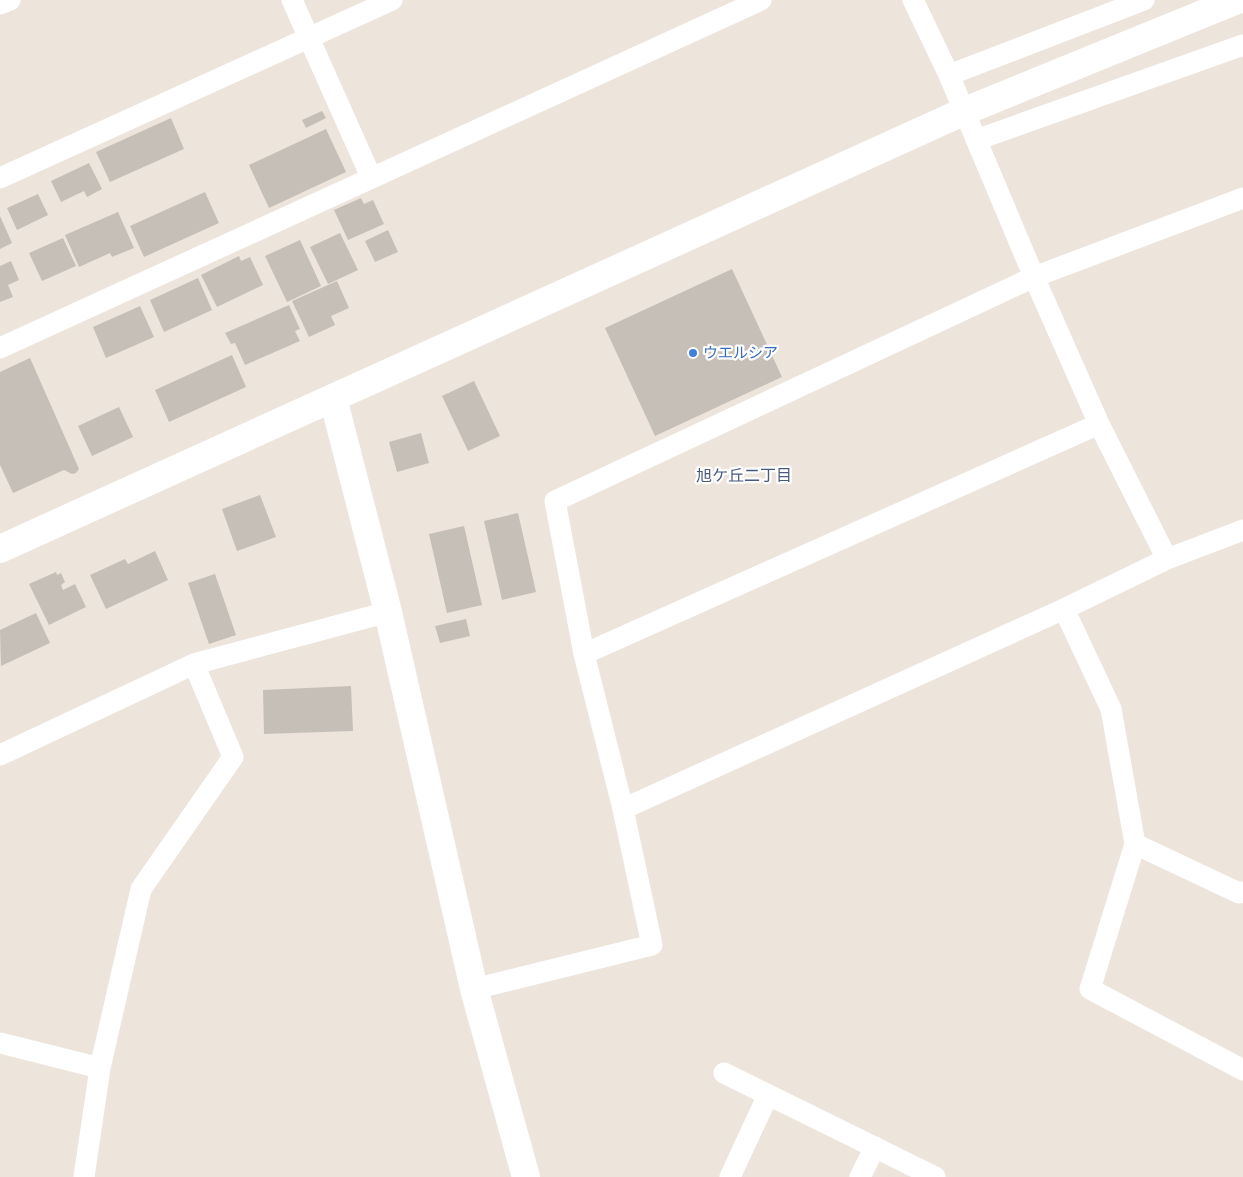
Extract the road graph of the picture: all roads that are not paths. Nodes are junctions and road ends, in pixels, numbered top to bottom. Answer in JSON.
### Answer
{"nodes":[{"id":1,"x":10,"y":0,"type":"edge"},
{"id":2,"x":292,"y":0,"type":"edge"},
{"id":3,"x":392,"y":0,"type":"edge"},
{"id":4,"x":761,"y":0,"type":"edge"},
{"id":5,"x":913,"y":0,"type":"edge"},
{"id":6,"x":1144,"y":0,"type":"edge"},
{"id":7,"x":1237,"y":0,"type":"edge"},
{"id":8,"x":0,"y":4,"type":"edge"},
{"id":9,"x":309,"y":38,"type":"junction"},
{"id":10,"x":1243,"y":45,"type":"edge"},
{"id":11,"x":949,"y":76,"type":"junction"},
{"id":12,"x":964,"y":111,"type":"junction"},
{"id":13,"x":976,"y":140,"type":"junction"},
{"id":14,"x":371,"y":177,"type":"junction"},
{"id":15,"x":0,"y":178,"type":"edge"},
{"id":16,"x":1243,"y":198,"type":"edge"},
{"id":17,"x":1034,"y":277,"type":"junction"},
{"id":18,"x":0,"y":348,"type":"edge"},
{"id":19,"x":333,"y":398,"type":"junction"},
{"id":20,"x":1099,"y":424,"type":"junction"},
{"id":21,"x":1243,"y":530,"type":"edge"},
{"id":22,"x":0,"y":550,"type":"edge"},
{"id":23,"x":1168,"y":560,"type":"junction"},
{"id":24,"x":1064,"y":609,"type":"junction"},
{"id":25,"x":388,"y":612,"type":"junction"},
{"id":26,"x":584,"y":654,"type":"junction"},
{"id":27,"x":194,"y":664,"type":"junction"},
{"id":28,"x":0,"y":755,"type":"edge"},
{"id":29,"x":623,"y":809,"type":"junction"},
{"id":30,"x":1135,"y":844,"type":"junction"},
{"id":31,"x":1243,"y":892,"type":"edge"},
{"id":32,"x":474,"y":989,"type":"junction"},
{"id":33,"x":0,"y":1043,"type":"edge"},
{"id":34,"x":100,"y":1068,"type":"junction"},
{"id":35,"x":1243,"y":1070,"type":"edge"},
{"id":36,"x":724,"y":1073,"type":"dead end"},
{"id":37,"x":768,"y":1095,"type":"junction"},
{"id":38,"x":875,"y":1147,"type":"junction"},
{"id":39,"x":84,"y":1177,"type":"edge"},
{"id":40,"x":526,"y":1177,"type":"edge"},
{"id":41,"x":730,"y":1177,"type":"edge"},
{"id":42,"x":860,"y":1177,"type":"edge"},
{"id":43,"x":935,"y":1177,"type":"edge"}],
"edges":[{"from":1,"to":8,"type":"street"},
{"from":2,"to":9,"type":"street"},
{"from":3,"to":9,"type":"street"},
{"from":4,"to":14,"type":"street"},
{"from":5,"to":11,"type":"street"},
{"from":6,"to":11,"type":"street"},
{"from":7,"to":12,"type":"street"},
{"from":9,"to":14,"type":"street"},
{"from":9,"to":15,"type":"street"},
{"from":10,"to":13,"type":"street"},
{"from":11,"to":12,"type":"street"},
{"from":12,"to":13,"type":"street"},
{"from":12,"to":19,"type":"street"},
{"from":13,"to":17,"type":"street"},
{"from":14,"to":18,"type":"street"},
{"from":16,"to":17,"type":"street"},
{"from":17,"to":20,"type":"street"},
{"from":17,"to":26,"type":"street"},
{"from":19,"to":22,"type":"street"},
{"from":19,"to":25,"type":"street"},
{"from":20,"to":23,"type":"street"},
{"from":20,"to":26,"type":"street"},
{"from":21,"to":23,"type":"street"},
{"from":23,"to":24,"type":"street"},
{"from":24,"to":29,"type":"street"},
{"from":24,"to":30,"type":"street"},
{"from":25,"to":27,"type":"street"},
{"from":25,"to":32,"type":"street"},
{"from":26,"to":29,"type":"street"},
{"from":27,"to":28,"type":"street"},
{"from":27,"to":34,"type":"street"},
{"from":29,"to":32,"type":"street"},
{"from":30,"to":31,"type":"street"},
{"from":30,"to":35,"type":"street"},
{"from":32,"to":40,"type":"street"},
{"from":33,"to":34,"type":"street"},
{"from":34,"to":39,"type":"street"},
{"from":36,"to":37,"type":"street"},
{"from":37,"to":38,"type":"street"},
{"from":37,"to":41,"type":"street"},
{"from":38,"to":42,"type":"street"},
{"from":38,"to":43,"type":"street"}]}
